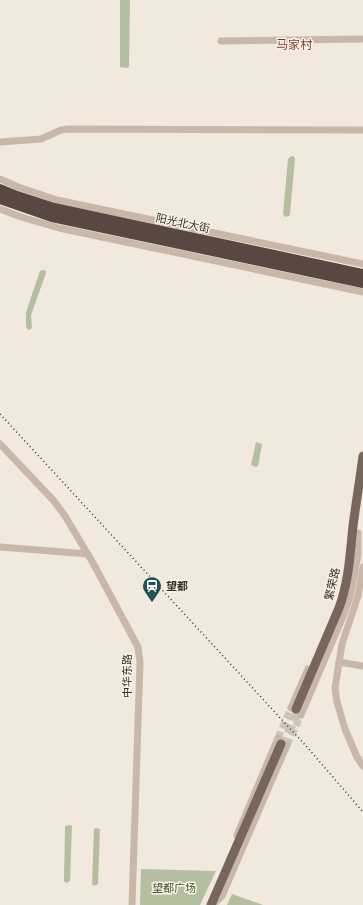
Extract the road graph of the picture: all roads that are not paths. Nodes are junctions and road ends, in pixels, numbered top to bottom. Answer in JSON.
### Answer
{"nodes":[{"id":1,"x":363,"y":39,"type":"edge"},
{"id":2,"x":221,"y":41,"type":"dead end"},
{"id":3,"x":363,"y":130,"type":"edge"},
{"id":4,"x":0,"y":142,"type":"edge"},
{"id":5,"x":0,"y":179,"type":"edge"},
{"id":6,"x":0,"y":189,"type":"edge"},
{"id":7,"x":0,"y":198,"type":"edge"},
{"id":8,"x":0,"y":209,"type":"edge"},
{"id":9,"x":363,"y":264,"type":"edge"},
{"id":10,"x":363,"y":274,"type":"edge"},
{"id":11,"x":363,"y":283,"type":"edge"},
{"id":12,"x":363,"y":292,"type":"edge"},
{"id":13,"x":0,"y":444,"type":"edge"},
{"id":14,"x":363,"y":456,"type":"edge"},
{"id":15,"x":363,"y":497,"type":"edge"},
{"id":16,"x":358,"y":533,"type":"junction"},
{"id":17,"x":0,"y":547,"type":"edge"},
{"id":18,"x":363,"y":552,"type":"edge"},
{"id":19,"x":88,"y":554,"type":"junction"},
{"id":20,"x":363,"y":567,"type":"edge"},
{"id":21,"x":339,"y":662,"type":"junction"},
{"id":22,"x":363,"y":666,"type":"edge"},
{"id":23,"x":282,"y":743,"type":"tunnel mouth"},
{"id":24,"x":363,"y":766,"type":"edge"},
{"id":25,"x":132,"y":905,"type":"edge"},
{"id":26,"x":213,"y":905,"type":"edge"}],
"edges":[{"from":1,"to":2,"type":"street"},
{"from":3,"to":4,"type":"street"},
{"from":5,"to":9,"type":"street"},
{"from":6,"to":10,"type":"highway","name":"阳光北大街"},
{"from":7,"to":11,"type":"highway","name":"阳光北大街"},
{"from":8,"to":12,"type":"street"},
{"from":13,"to":19,"type":"street","name":"中华东路"},
{"from":14,"to":16,"type":"main road","name":"繁荣路"},
{"from":15,"to":16,"type":"main road","name":"繁荣路"},
{"from":16,"to":18,"type":"street"},
{"from":17,"to":19,"type":"street"},
{"from":19,"to":25,"type":"street","name":"中华东路"},
{"from":20,"to":21,"type":"street"},
{"from":21,"to":22,"type":"street"},
{"from":21,"to":24,"type":"street"},
{"from":23,"to":26,"type":"main road"}]}
